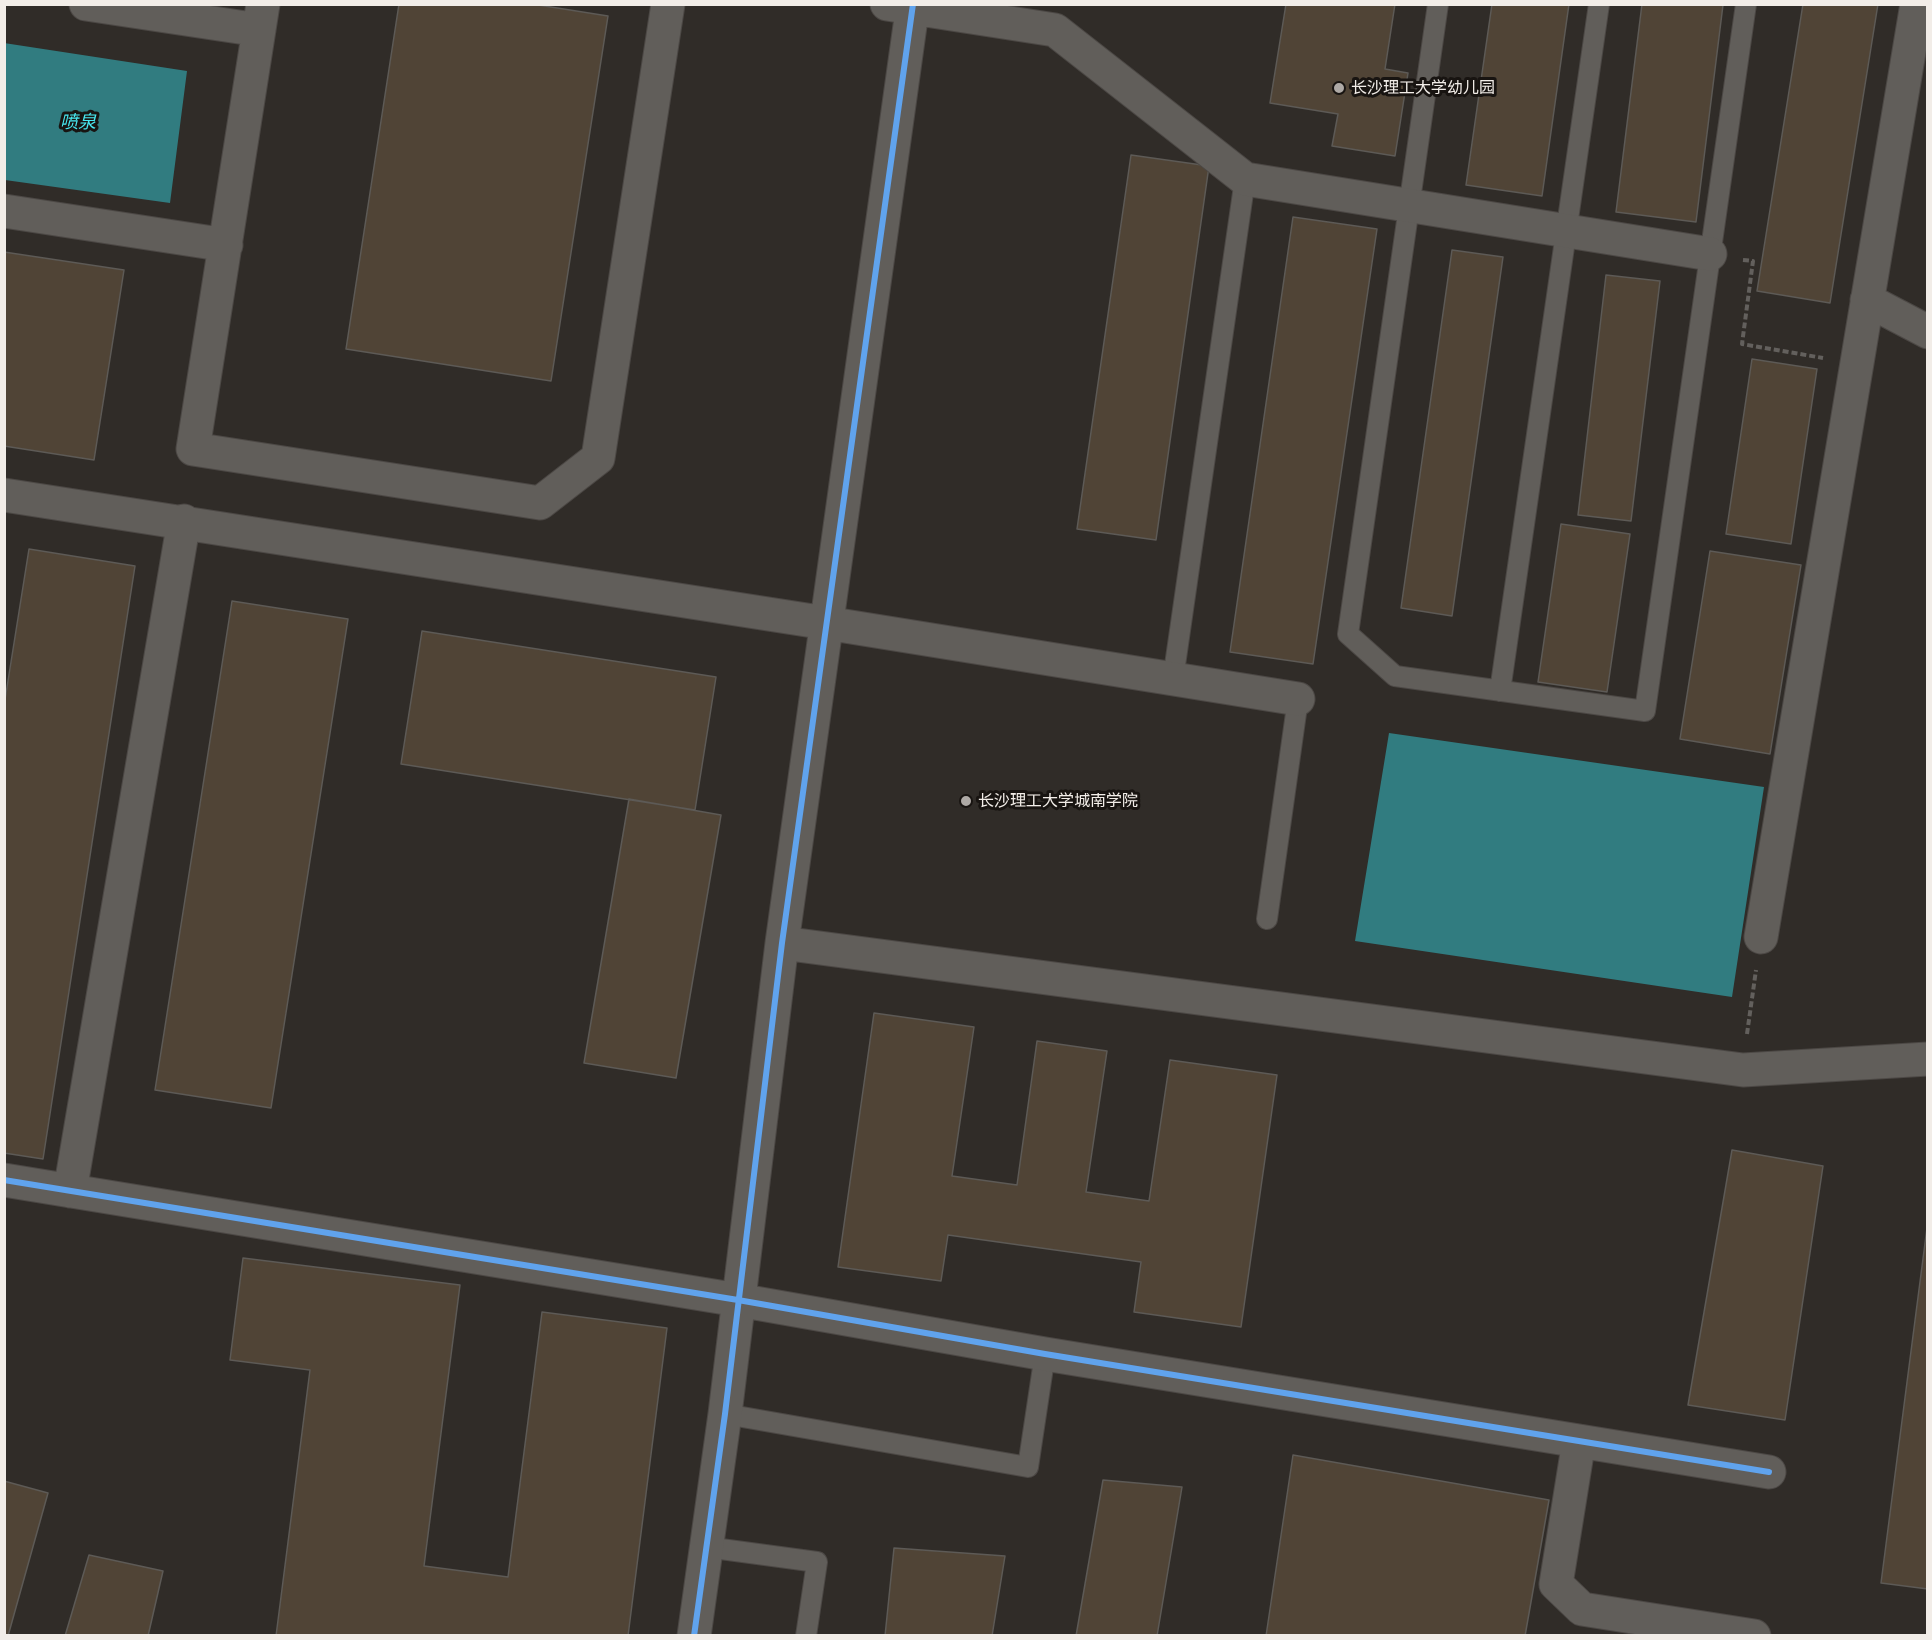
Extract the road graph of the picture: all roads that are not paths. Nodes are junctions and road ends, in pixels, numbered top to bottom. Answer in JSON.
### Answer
{"nodes":[{"id":1,"x":86,"y":4,"type":"edge"},
{"id":2,"x":668,"y":4,"type":"edge"},
{"id":3,"x":1437,"y":4,"type":"edge"},
{"id":4,"x":1599,"y":4,"type":"edge"},
{"id":5,"x":1746,"y":4,"type":"edge"},
{"id":6,"x":1917,"y":4,"type":"edge"},
{"id":7,"x":904,"y":6,"type":"edge"},
{"id":8,"x":261,"y":17,"type":"edge"},
{"id":9,"x":1057,"y":17,"type":"edge"},
{"id":10,"x":1245,"y":179,"type":"junction"},
{"id":11,"x":1409,"y":206,"type":"junction"},
{"id":12,"x":4,"y":211,"type":"edge"},
{"id":13,"x":1567,"y":231,"type":"junction"},
{"id":14,"x":226,"y":245,"type":"junction"},
{"id":15,"x":1710,"y":254,"type":"junction"},
{"id":16,"x":1867,"y":300,"type":"junction"},
{"id":17,"x":1928,"y":332,"type":"edge"},
{"id":18,"x":4,"y":495,"type":"edge"},
{"id":19,"x":184,"y":521,"type":"junction"},
{"id":20,"x":826,"y":623,"type":"junction"},
{"id":21,"x":1173,"y":679,"type":"junction"},
{"id":22,"x":1500,"y":690,"type":"junction"},
{"id":23,"x":1298,"y":699,"type":"joint"},
{"id":24,"x":1267,"y":919,"type":"dead end"},
{"id":25,"x":1761,"y":937,"type":"road end"},
{"id":26,"x":782,"y":943,"type":"junction"},
{"id":27,"x":1928,"y":1059,"type":"edge"},
{"id":28,"x":4,"y":1180,"type":"edge"},
{"id":29,"x":70,"y":1191,"type":"junction"},
{"id":30,"x":738,"y":1300,"type":"junction"},
{"id":31,"x":1045,"y":1354,"type":"junction"},
{"id":32,"x":725,"y":1414,"type":"junction"},
{"id":33,"x":1579,"y":1441,"type":"junction"},
{"id":34,"x":1768,"y":1472,"type":"dead end"},
{"id":35,"x":706,"y":1547,"type":"junction"},
{"id":36,"x":694,"y":1635,"type":"edge"},
{"id":37,"x":806,"y":1635,"type":"edge"},
{"id":38,"x":1755,"y":1635,"type":"edge"}],
"edges":[{"from":1,"to":8,"type":"street"},
{"from":2,"to":14,"type":"street"},
{"from":3,"to":11,"type":"lane"},
{"from":4,"to":13,"type":"lane"},
{"from":5,"to":15,"type":"lane"},
{"from":6,"to":16,"type":"street"},
{"from":7,"to":9,"type":"street"},
{"from":7,"to":20,"type":"street"},
{"from":8,"to":14,"type":"street"},
{"from":9,"to":10,"type":"street"},
{"from":10,"to":11,"type":"street"},
{"from":10,"to":21,"type":"lane"},
{"from":11,"to":13,"type":"street"},
{"from":11,"to":22,"type":"lane"},
{"from":12,"to":14,"type":"street"},
{"from":13,"to":15,"type":"street"},
{"from":13,"to":22,"type":"lane"},
{"from":15,"to":22,"type":"lane"},
{"from":16,"to":17,"type":"street"},
{"from":16,"to":25,"type":"street"},
{"from":18,"to":19,"type":"street"},
{"from":19,"to":20,"type":"street"},
{"from":19,"to":29,"type":"street"},
{"from":20,"to":21,"type":"street"},
{"from":20,"to":26,"type":"street"},
{"from":21,"to":23,"type":"street"},
{"from":23,"to":24,"type":"lane"},
{"from":26,"to":27,"type":"street"},
{"from":26,"to":30,"type":"street"},
{"from":28,"to":29,"type":"street"},
{"from":29,"to":30,"type":"street"},
{"from":30,"to":31,"type":"street"},
{"from":30,"to":32,"type":"street"},
{"from":31,"to":32,"type":"lane"},
{"from":31,"to":33,"type":"street"},
{"from":32,"to":35,"type":"street"},
{"from":33,"to":34,"type":"street"},
{"from":33,"to":38,"type":"street"},
{"from":35,"to":36,"type":"street"},
{"from":35,"to":37,"type":"lane"}]}
